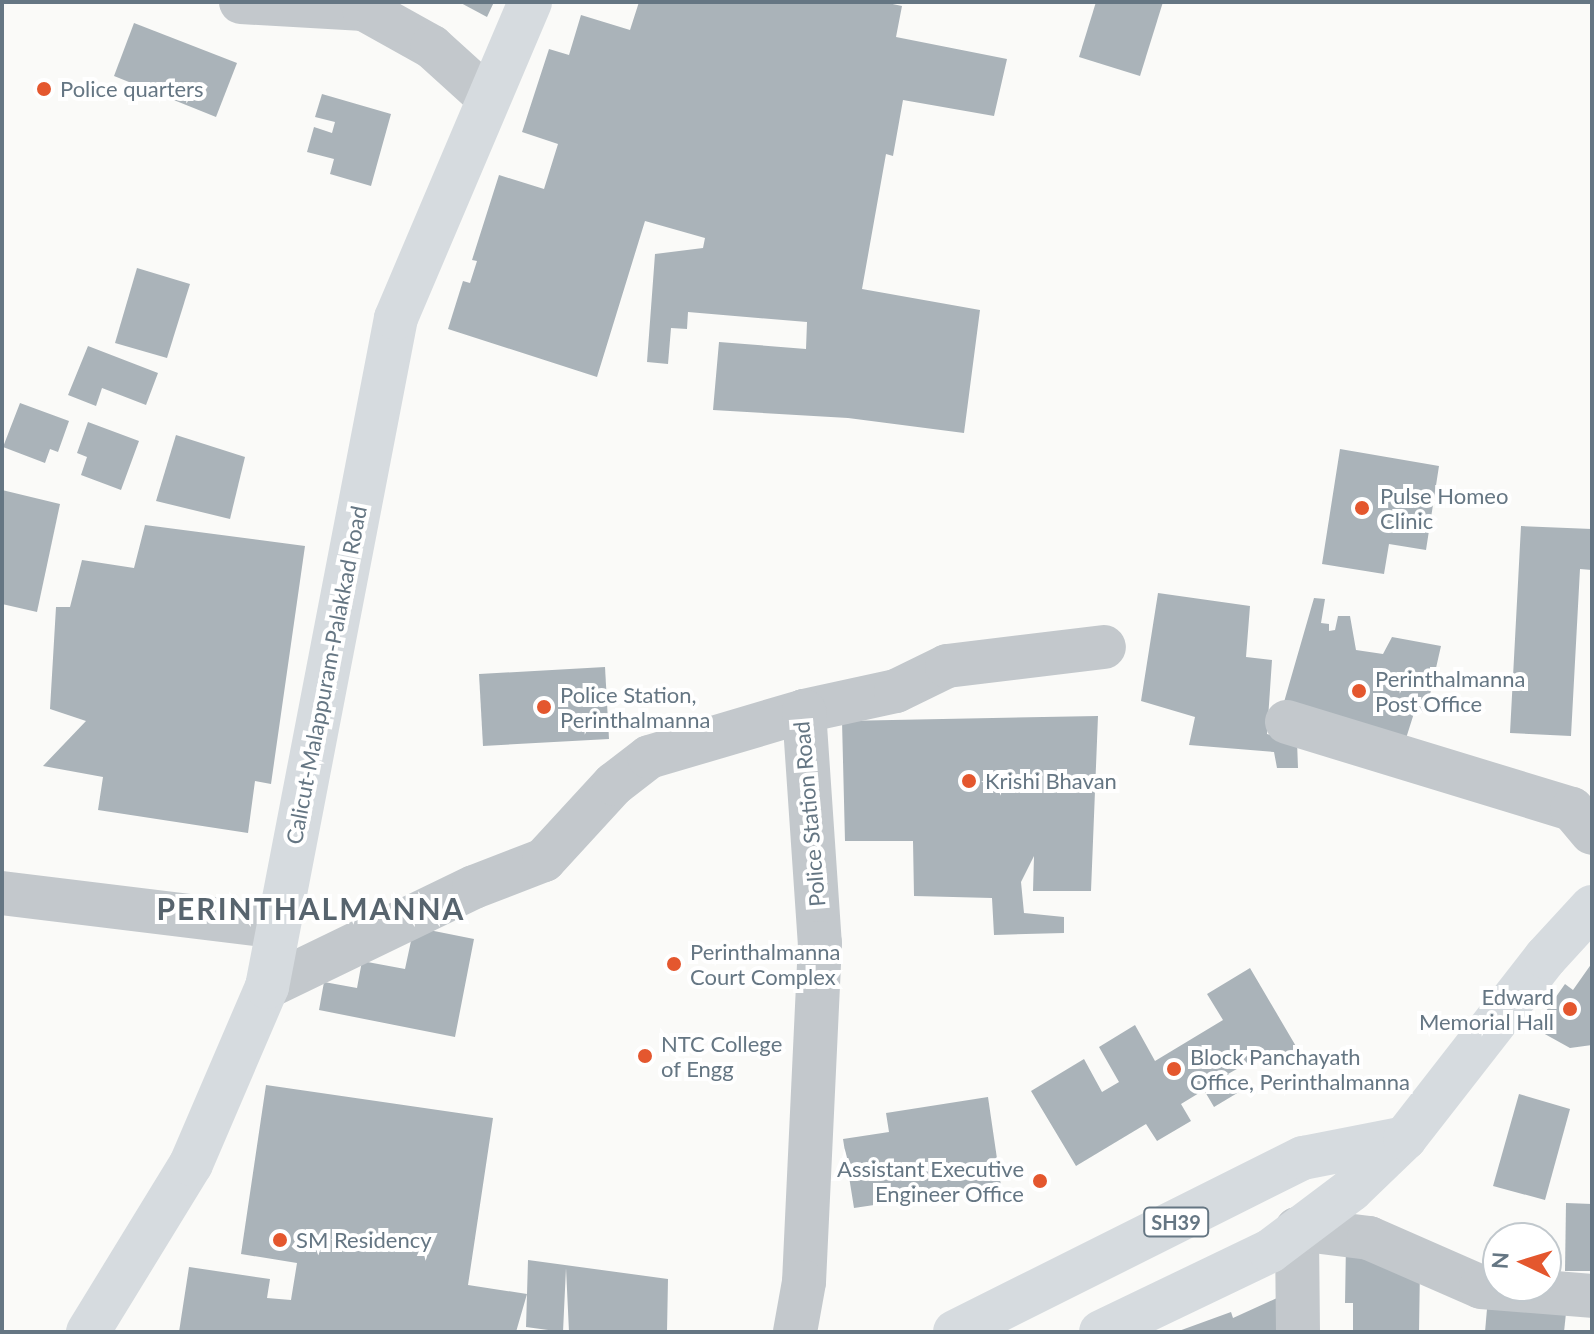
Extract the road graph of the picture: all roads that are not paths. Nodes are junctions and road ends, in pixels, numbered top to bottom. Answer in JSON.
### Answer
{"nodes":[{"id":1,"x":241,"y":2,"type":"edge"},
{"id":2,"x":530,"y":2,"type":"edge"},
{"id":3,"x":486,"y":96,"type":"junction"},
{"id":4,"x":1104,"y":647,"type":"dead end"},
{"id":5,"x":804,"y":711,"type":"junction"},
{"id":6,"x":1287,"y":722,"type":"dead end"},
{"id":7,"x":1592,"y":833,"type":"edge"},
{"id":8,"x":2,"y":893,"type":"edge"},
{"id":9,"x":1592,"y":907,"type":"edge"},
{"id":10,"x":278,"y":927,"type":"junction"},
{"id":11,"x":267,"y":987,"type":"junction"},
{"id":12,"x":1405,"y":1138,"type":"junction"},
{"id":13,"x":1297,"y":1229,"type":"junction"},
{"id":14,"x":1592,"y":1296,"type":"edge"},
{"id":15,"x":88,"y":1332,"type":"edge"},
{"id":16,"x":795,"y":1332,"type":"edge"},
{"id":17,"x":955,"y":1332,"type":"edge"},
{"id":18,"x":1101,"y":1332,"type":"edge"},
{"id":19,"x":1298,"y":1332,"type":"edge"}],
"edges":[{"from":1,"to":3,"type":"street"},
{"from":2,"to":3,"type":"main road","name":"Calicut-Malappuram-Palakkad Road"},
{"from":3,"to":10,"type":"main road","name":"Calicut-Malappuram-Palakkad Road"},
{"from":4,"to":5,"type":"street"},
{"from":5,"to":11,"type":"street","name":"Police Station Road"},
{"from":5,"to":16,"type":"street","name":"Police Station Road"},
{"from":6,"to":7,"type":"street"},
{"from":8,"to":10,"type":"street"},
{"from":9,"to":12,"type":"main road"},
{"from":10,"to":11,"type":"main road","name":"Calicut-Malappuram-Palakkad Road"},
{"from":11,"to":15,"type":"main road","name":"Calicut-Malappuram-Palakkad Road"},
{"from":12,"to":13,"type":"main road"},
{"from":12,"to":17,"type":"main road","number":"SH39"},
{"from":13,"to":14,"type":"street"},
{"from":13,"to":18,"type":"main road"},
{"from":13,"to":19,"type":"street"}]}
